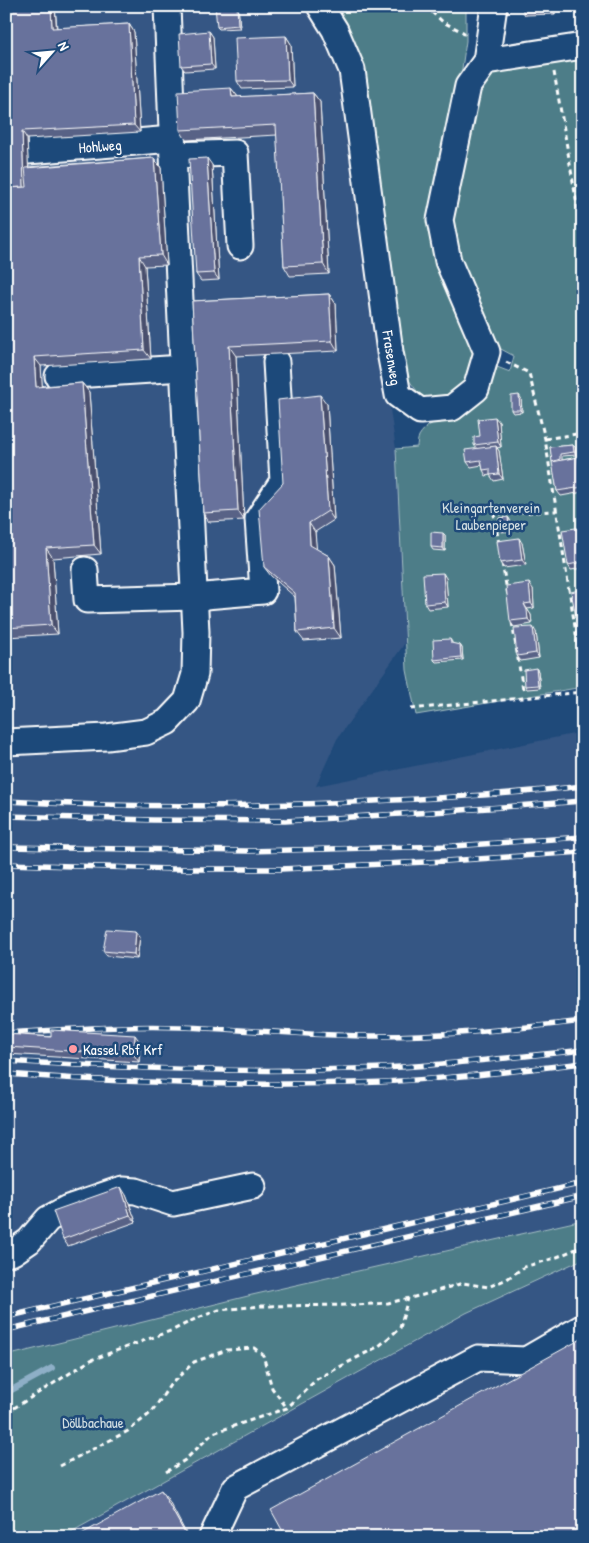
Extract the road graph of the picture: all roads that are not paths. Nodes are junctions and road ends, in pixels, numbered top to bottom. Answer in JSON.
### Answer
{"nodes":[{"id":1,"x":167,"y":6,"type":"edge"},
{"id":2,"x":320,"y":6,"type":"edge"},
{"id":3,"x":494,"y":6,"type":"edge"},
{"id":4,"x":583,"y":46,"type":"edge"},
{"id":5,"x":486,"y":61,"type":"junction"},
{"id":6,"x":172,"y":147,"type":"junction"},
{"id":7,"x":28,"y":151,"type":"dead end"},
{"id":8,"x":240,"y":246,"type":"dead end"},
{"id":9,"x":276,"y":362,"type":"edge"},
{"id":10,"x":183,"y":368,"type":"junction"},
{"id":11,"x":58,"y":376,"type":"dead end"},
{"id":12,"x":85,"y":570,"type":"dead end"},
{"id":13,"x":194,"y":597,"type":"junction"},
{"id":14,"x":6,"y":742,"type":"edge"},
{"id":15,"x":253,"y":1186,"type":"dead end"},
{"id":16,"x":6,"y":1254,"type":"edge"},
{"id":17,"x":583,"y":1328,"type":"edge"},
{"id":18,"x":212,"y":1537,"type":"edge"}],
"edges":[{"from":1,"to":6,"type":"street"},
{"from":2,"to":5,"type":"street","name":"Frasenweg"},
{"from":3,"to":5,"type":"street"},
{"from":4,"to":5,"type":"street"},
{"from":6,"to":7,"type":"street","name":"Hohlweg"},
{"from":6,"to":8,"type":"street","name":"Hohlweg"},
{"from":6,"to":10,"type":"street"},
{"from":9,"to":13,"type":"street"},
{"from":10,"to":11,"type":"street"},
{"from":10,"to":13,"type":"street"},
{"from":12,"to":13,"type":"street"},
{"from":13,"to":14,"type":"street"},
{"from":15,"to":16,"type":"street"},
{"from":17,"to":18,"type":"street"}]}
